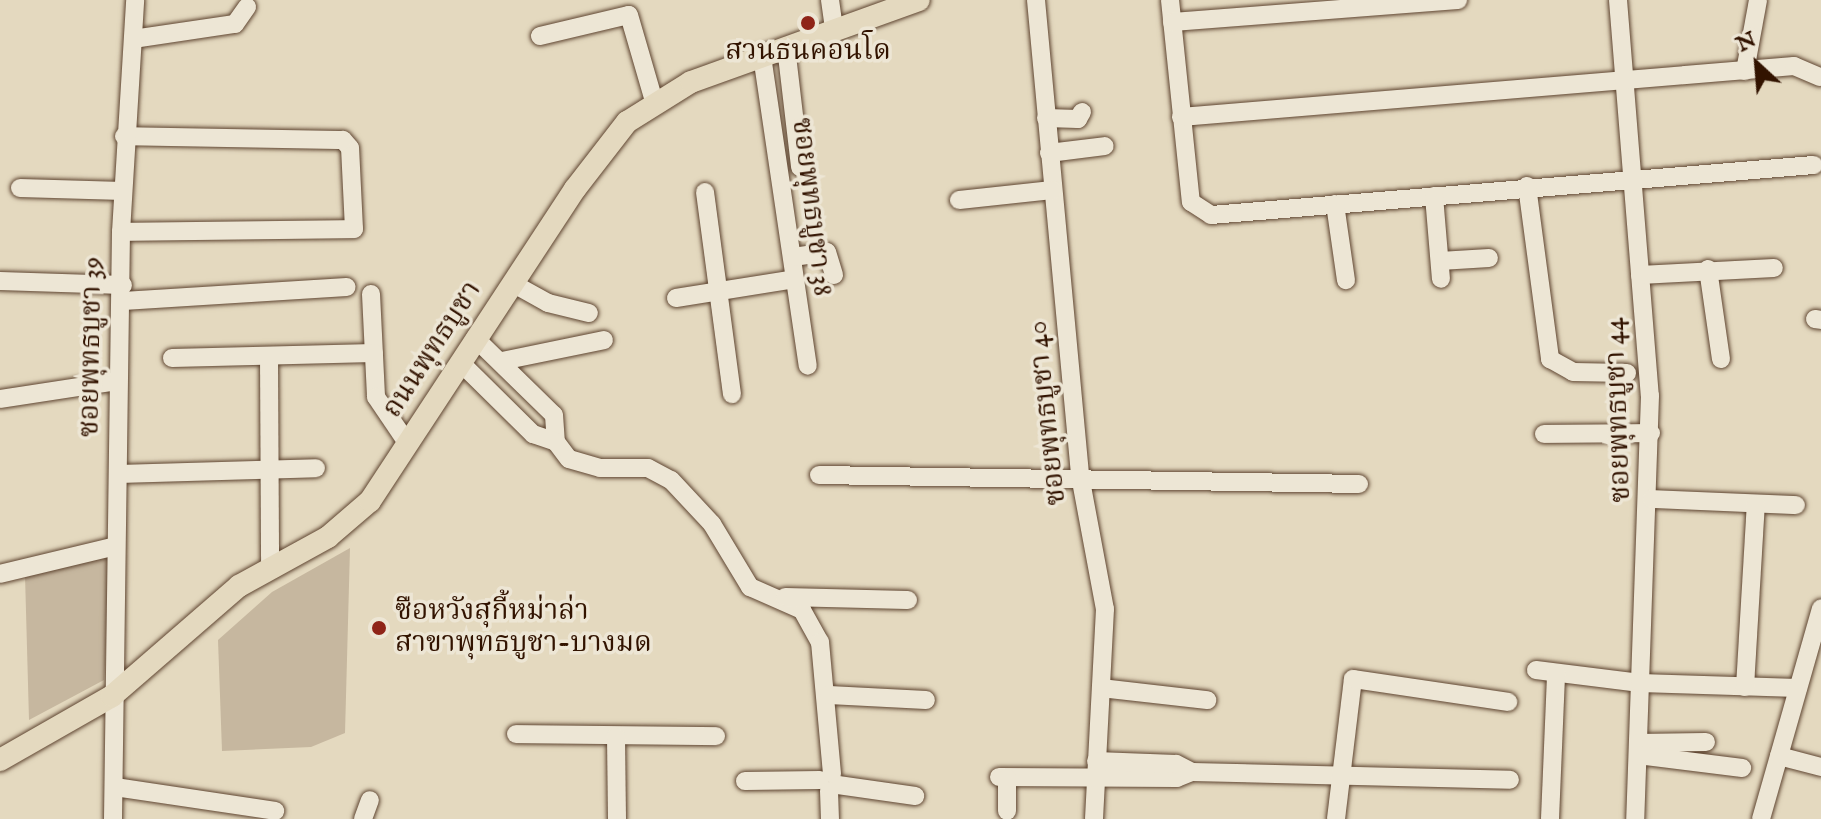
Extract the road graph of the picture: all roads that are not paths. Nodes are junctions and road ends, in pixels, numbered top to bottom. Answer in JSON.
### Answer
{"nodes":[{"id":1,"x":135,"y":0,"type":"edge"},
{"id":2,"x":830,"y":0,"type":"edge"},
{"id":3,"x":919,"y":0,"type":"edge"},
{"id":4,"x":1036,"y":0,"type":"edge"},
{"id":5,"x":1170,"y":0,"type":"edge"},
{"id":6,"x":1458,"y":0,"type":"edge"},
{"id":7,"x":1618,"y":0,"type":"edge"},
{"id":8,"x":1758,"y":0,"type":"edge"},
{"id":9,"x":247,"y":7,"type":"dead end"},
{"id":10,"x":627,"y":8,"type":"edge"},
{"id":11,"x":1172,"y":22,"type":"junction"},
{"id":12,"x":834,"y":29,"type":"junction"},
{"id":13,"x":540,"y":36,"type":"dead end"},
{"id":14,"x":133,"y":39,"type":"junction"},
{"id":15,"x":786,"y":47,"type":"junction"},
{"id":16,"x":762,"y":56,"type":"junction"},
{"id":17,"x":1745,"y":71,"type":"junction"},
{"id":18,"x":1820,"y":77,"type":"edge"},
{"id":19,"x":1627,"y":84,"type":"junction"},
{"id":20,"x":654,"y":101,"type":"junction"},
{"id":21,"x":1082,"y":112,"type":"dead end"},
{"id":22,"x":1181,"y":117,"type":"junction"},
{"id":23,"x":1046,"y":118,"type":"junction"},
{"id":24,"x":124,"y":136,"type":"junction"},
{"id":25,"x":1105,"y":146,"type":"dead end"},
{"id":26,"x":1049,"y":153,"type":"junction"},
{"id":27,"x":1814,"y":165,"type":"dead end"},
{"id":28,"x":800,"y":167,"type":"dead end"},
{"id":29,"x":1635,"y":179,"type":"junction"},
{"id":30,"x":1527,"y":186,"type":"junction"},
{"id":31,"x":20,"y":188,"type":"dead end"},
{"id":32,"x":1052,"y":190,"type":"junction"},
{"id":33,"x":123,"y":191,"type":"junction"},
{"id":34,"x":705,"y":192,"type":"dead end"},
{"id":35,"x":1434,"y":196,"type":"junction"},
{"id":36,"x":959,"y":200,"type":"dead end"},
{"id":37,"x":1335,"y":204,"type":"junction"},
{"id":38,"x":121,"y":232,"type":"junction"},
{"id":39,"x":793,"y":257,"type":"junction"},
{"id":40,"x":1489,"y":258,"type":"dead end"},
{"id":41,"x":1774,"y":268,"type":"dead end"},
{"id":42,"x":1708,"y":269,"type":"junction"},
{"id":43,"x":834,"y":275,"type":"dead end"},
{"id":44,"x":1640,"y":275,"type":"junction"},
{"id":45,"x":794,"y":279,"type":"junction"},
{"id":46,"x":1346,"y":280,"type":"dead end"},
{"id":47,"x":0,"y":281,"type":"edge"},
{"id":48,"x":512,"y":283,"type":"junction"},
{"id":49,"x":347,"y":287,"type":"dead end"},
{"id":50,"x":718,"y":289,"type":"junction"},
{"id":51,"x":123,"y":293,"type":"junction"},
{"id":52,"x":371,"y":294,"type":"dead end"},
{"id":53,"x":676,"y":298,"type":"dead end"},
{"id":54,"x":589,"y":313,"type":"dead end"},
{"id":55,"x":475,"y":338,"type":"junction"},
{"id":56,"x":604,"y":340,"type":"dead end"},
{"id":57,"x":374,"y":353,"type":"junction"},
{"id":58,"x":269,"y":356,"type":"junction"},
{"id":59,"x":172,"y":358,"type":"dead end"},
{"id":60,"x":1721,"y":359,"type":"dead end"},
{"id":61,"x":502,"y":361,"type":"junction"},
{"id":62,"x":460,"y":362,"type":"junction"},
{"id":63,"x":808,"y":366,"type":"dead end"},
{"id":64,"x":1627,"y":373,"type":"dead end"},
{"id":65,"x":118,"y":381,"type":"junction"},
{"id":66,"x":732,"y":394,"type":"dead end"},
{"id":67,"x":0,"y":399,"type":"edge"},
{"id":68,"x":1651,"y":433,"type":"junction"},
{"id":69,"x":1544,"y":434,"type":"dead end"},
{"id":70,"x":556,"y":442,"type":"junction"},
{"id":71,"x":408,"y":444,"type":"junction"},
{"id":72,"x":316,"y":468,"type":"dead end"},
{"id":73,"x":268,"y":469,"type":"junction"},
{"id":74,"x":119,"y":474,"type":"junction"},
{"id":75,"x":819,"y":475,"type":"dead end"},
{"id":76,"x":1081,"y":481,"type":"junction"},
{"id":77,"x":1359,"y":484,"type":"dead end"},
{"id":78,"x":1652,"y":499,"type":"junction"},
{"id":79,"x":1756,"y":504,"type":"junction"},
{"id":80,"x":1796,"y":505,"type":"dead end"},
{"id":81,"x":116,"y":546,"type":"junction"},
{"id":82,"x":270,"y":564,"type":"junction"},
{"id":83,"x":0,"y":574,"type":"edge"},
{"id":84,"x":785,"y":597,"type":"junction"},
{"id":85,"x":908,"y":600,"type":"dead end"},
{"id":86,"x":1821,"y":608,"type":"edge"},
{"id":87,"x":1536,"y":670,"type":"dead end"},
{"id":88,"x":1556,"y":673,"type":"junction"},
{"id":89,"x":1640,"y":683,"type":"junction"},
{"id":90,"x":1745,"y":687,"type":"junction"},
{"id":91,"x":1101,"y":688,"type":"junction"},
{"id":92,"x":1798,"y":688,"type":"junction"},
{"id":93,"x":829,"y":695,"type":"junction"},
{"id":94,"x":112,"y":696,"type":"junction"},
{"id":95,"x":926,"y":700,"type":"dead end"},
{"id":96,"x":1207,"y":700,"type":"dead end"},
{"id":97,"x":1508,"y":702,"type":"dead end"},
{"id":98,"x":516,"y":734,"type":"dead end"},
{"id":99,"x":716,"y":736,"type":"dead end"},
{"id":100,"x":616,"y":737,"type":"junction"},
{"id":101,"x":1706,"y":742,"type":"dead end"},
{"id":102,"x":1638,"y":749,"type":"junction"},
{"id":103,"x":1779,"y":756,"type":"junction"},
{"id":104,"x":0,"y":760,"type":"edge"},
{"id":105,"x":1821,"y":767,"type":"edge"},
{"id":106,"x":1742,"y":768,"type":"dead end"},
{"id":107,"x":1096,"y":769,"type":"junction"},
{"id":108,"x":1338,"y":776,"type":"junction"},
{"id":109,"x":1510,"y":780,"type":"dead end"},
{"id":110,"x":745,"y":781,"type":"dead end"},
{"id":111,"x":830,"y":782,"type":"junction"},
{"id":112,"x":115,"y":787,"type":"junction"},
{"id":113,"x":915,"y":796,"type":"dead end"},
{"id":114,"x":370,"y":800,"type":"dead end"},
{"id":115,"x":275,"y":811,"type":"dead end"},
{"id":116,"x":1007,"y":811,"type":"dead end"},
{"id":117,"x":113,"y":819,"type":"edge"},
{"id":118,"x":363,"y":819,"type":"edge"},
{"id":119,"x":617,"y":819,"type":"edge"},
{"id":120,"x":830,"y":819,"type":"edge"},
{"id":121,"x":1094,"y":819,"type":"edge"},
{"id":122,"x":1336,"y":819,"type":"edge"},
{"id":123,"x":1550,"y":819,"type":"edge"},
{"id":124,"x":1635,"y":819,"type":"edge"},
{"id":125,"x":1761,"y":819,"type":"edge"}],
"edges":[{"from":1,"to":14,"type":"street","name":"ซอยพุทธบูชา 39"},
{"from":2,"to":12,"type":"street"},
{"from":3,"to":12,"type":"main road","name":"ถนนพุทธบูชา"},
{"from":4,"to":23,"type":"street","name":"ซอยพุทธบูชา 40"},
{"from":5,"to":11,"type":"street"},
{"from":6,"to":11,"type":"street"},
{"from":7,"to":19,"type":"street","name":"ซอยพุทธบูชา 44"},
{"from":8,"to":17,"type":"street"},
{"from":9,"to":14,"type":"street"},
{"from":10,"to":13,"type":"street"},
{"from":10,"to":20,"type":"street"},
{"from":11,"to":22,"type":"street"},
{"from":12,"to":15,"type":"main road","name":"ถนนพุทธบูชา"},
{"from":14,"to":24,"type":"street","name":"ซอยพุทธบูชา 39"},
{"from":15,"to":16,"type":"main road","name":"ถนนพุทธบูชา"},
{"from":15,"to":28,"type":"street"},
{"from":16,"to":20,"type":"main road","name":"ถนนพุทธบูชา"},
{"from":16,"to":39,"type":"street","name":"ซอยพุทธบูชา 38"},
{"from":17,"to":18,"type":"street"},
{"from":17,"to":19,"type":"street"},
{"from":19,"to":22,"type":"street"},
{"from":19,"to":29,"type":"street","name":"ซอยพุทธบูชา 44"},
{"from":20,"to":48,"type":"main road","name":"ถนนพุทธบูชา"},
{"from":21,"to":23,"type":"street"},
{"from":22,"to":37,"type":"street"},
{"from":23,"to":26,"type":"street","name":"ซอยพุทธบูชา 40"},
{"from":24,"to":33,"type":"street","name":"ซอยพุทธบูชา 39"},
{"from":24,"to":38,"type":"street"},
{"from":25,"to":26,"type":"street"},
{"from":26,"to":32,"type":"street","name":"ซอยพุทธบูชา 40"},
{"from":27,"to":29,"type":"street"},
{"from":29,"to":30,"type":"street"},
{"from":29,"to":44,"type":"street","name":"ซอยพุทธบูชา 44"},
{"from":30,"to":35,"type":"street"},
{"from":30,"to":64,"type":"street"},
{"from":31,"to":33,"type":"street"},
{"from":32,"to":36,"type":"street"},
{"from":32,"to":76,"type":"street","name":"ซอยพุทธบูชา 40"},
{"from":33,"to":38,"type":"street","name":"ซอยพุทธบูชา 39"},
{"from":34,"to":50,"type":"street"},
{"from":35,"to":37,"type":"street"},
{"from":35,"to":40,"type":"street"},
{"from":37,"to":46,"type":"street"},
{"from":38,"to":51,"type":"street","name":"ซอยพุทธบูชา 39"},
{"from":39,"to":43,"type":"street"},
{"from":39,"to":45,"type":"street","name":"ซอยพุทธบูชา 38"},
{"from":41,"to":42,"type":"street"},
{"from":42,"to":44,"type":"street"},
{"from":42,"to":60,"type":"street"},
{"from":44,"to":68,"type":"street","name":"ซอยพุทธบูชา 44"},
{"from":45,"to":50,"type":"street"},
{"from":45,"to":63,"type":"street","name":"ซอยพุทธบูชา 38"},
{"from":47,"to":51,"type":"street"},
{"from":48,"to":54,"type":"street"},
{"from":48,"to":55,"type":"main road","name":"ถนนพุทธบูชา"},
{"from":49,"to":51,"type":"street"},
{"from":50,"to":53,"type":"street"},
{"from":50,"to":66,"type":"street"},
{"from":51,"to":65,"type":"street","name":"ซอยพุทธบูชา 39"},
{"from":52,"to":57,"type":"street"},
{"from":55,"to":61,"type":"street"},
{"from":55,"to":62,"type":"main road","name":"ถนนพุทธบูชา"},
{"from":56,"to":61,"type":"street"},
{"from":57,"to":58,"type":"street"},
{"from":57,"to":71,"type":"street"},
{"from":58,"to":59,"type":"street"},
{"from":58,"to":73,"type":"street"},
{"from":61,"to":70,"type":"street"},
{"from":62,"to":70,"type":"street"},
{"from":62,"to":71,"type":"main road","name":"ถนนพุทธบูชา"},
{"from":65,"to":67,"type":"street"},
{"from":65,"to":74,"type":"street","name":"ซอยพุทธบูชา 39"},
{"from":68,"to":69,"type":"street"},
{"from":68,"to":78,"type":"street","name":"ซอยพุทธบูชา 44"},
{"from":70,"to":84,"type":"street"},
{"from":71,"to":82,"type":"main road","name":"ถนนพุทธบูชา"},
{"from":72,"to":73,"type":"street"},
{"from":73,"to":74,"type":"street"},
{"from":73,"to":82,"type":"street"},
{"from":74,"to":81,"type":"street","name":"ซอยพุทธบูชา 39"},
{"from":75,"to":76,"type":"street"},
{"from":76,"to":77,"type":"street"},
{"from":76,"to":91,"type":"street","name":"ซอยพุทธบูชา 40"},
{"from":78,"to":79,"type":"street"},
{"from":78,"to":89,"type":"street","name":"ซอยพุทธบูชา 44"},
{"from":79,"to":80,"type":"street"},
{"from":79,"to":90,"type":"street"},
{"from":81,"to":83,"type":"street"},
{"from":81,"to":94,"type":"street","name":"ซอยพุทธบูชา 39"},
{"from":82,"to":94,"type":"main road","name":"ถนนพุทธบูชา"},
{"from":84,"to":85,"type":"street"},
{"from":84,"to":93,"type":"street"},
{"from":86,"to":92,"type":"street"},
{"from":87,"to":88,"type":"street"},
{"from":88,"to":89,"type":"street"},
{"from":88,"to":123,"type":"street"},
{"from":89,"to":90,"type":"street"},
{"from":89,"to":102,"type":"street","name":"ซอยพุทธบูชา 44"},
{"from":90,"to":92,"type":"street"},
{"from":91,"to":96,"type":"street"},
{"from":91,"to":107,"type":"street","name":"ซอยพุทธบูชา 40"},
{"from":92,"to":103,"type":"street"},
{"from":93,"to":95,"type":"street"},
{"from":93,"to":111,"type":"street"},
{"from":94,"to":104,"type":"main road","name":"ถนนพุทธบูชา"},
{"from":94,"to":112,"type":"street","name":"ซอยพุทธบูชา 39"},
{"from":97,"to":108,"type":"street"},
{"from":98,"to":100,"type":"street"},
{"from":99,"to":100,"type":"street"},
{"from":100,"to":119,"type":"street"},
{"from":101,"to":102,"type":"street"},
{"from":102,"to":106,"type":"street"},
{"from":102,"to":124,"type":"street","name":"ซอยพุทธบูชา 44"},
{"from":103,"to":105,"type":"street"},
{"from":103,"to":125,"type":"street"},
{"from":107,"to":108,"type":"street"},
{"from":107,"to":116,"type":"street"},
{"from":107,"to":121,"type":"street","name":"ซอยพุทธบูชา 40"},
{"from":108,"to":109,"type":"street"},
{"from":108,"to":122,"type":"street"},
{"from":110,"to":111,"type":"street"},
{"from":111,"to":113,"type":"street"},
{"from":111,"to":120,"type":"street"},
{"from":112,"to":115,"type":"street"},
{"from":112,"to":117,"type":"street","name":"ซอยพุทธบูชา 39"},
{"from":114,"to":118,"type":"street"}]}
